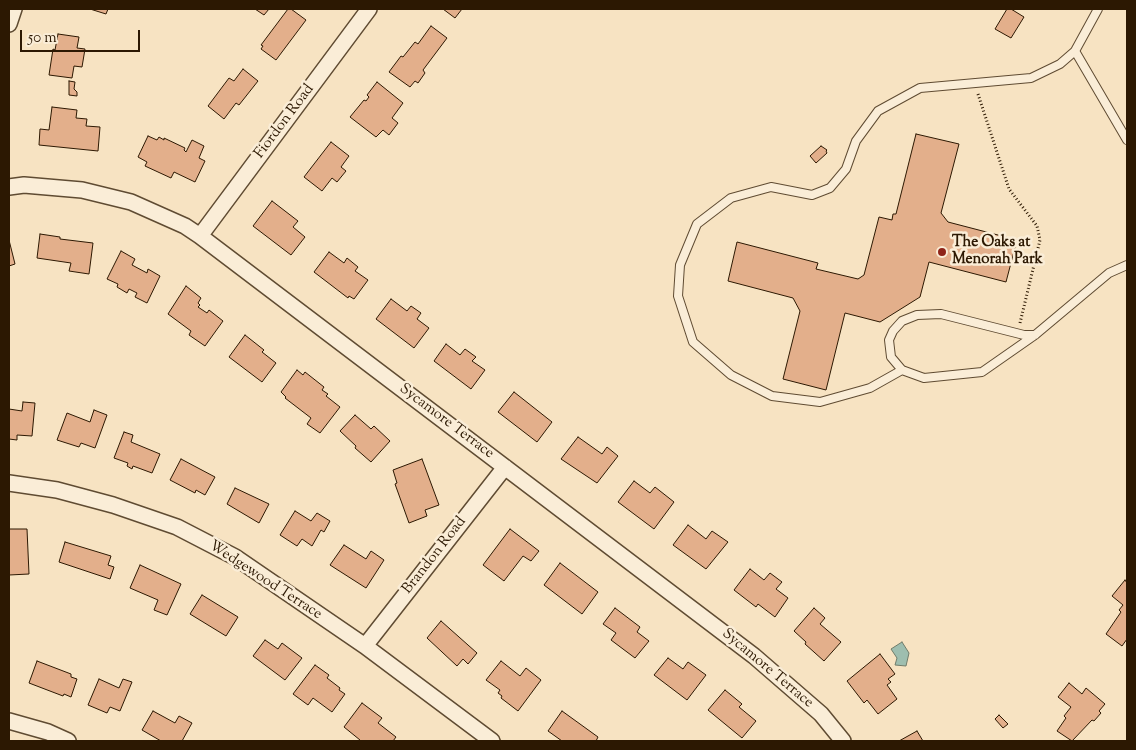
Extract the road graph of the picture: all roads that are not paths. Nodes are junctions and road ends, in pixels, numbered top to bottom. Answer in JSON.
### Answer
{"nodes":[{"id":1,"x":14,"y":9,"type":"edge"},
{"id":2,"x":369,"y":9,"type":"edge"},
{"id":3,"x":1098,"y":9,"type":"edge"},
{"id":4,"x":9,"y":24,"type":"edge"},
{"id":5,"x":1075,"y":51,"type":"junction"},
{"id":6,"x":1127,"y":140,"type":"edge"},
{"id":7,"x":9,"y":187,"type":"edge"},
{"id":8,"x":200,"y":236,"type":"junction"},
{"id":9,"x":1127,"y":265,"type":"edge"},
{"id":10,"x":1035,"y":335,"type":"junction"},
{"id":11,"x":902,"y":370,"type":"junction"},
{"id":12,"x":505,"y":467,"type":"junction"},
{"id":13,"x":9,"y":483,"type":"edge"},
{"id":14,"x":365,"y":646,"type":"junction"},
{"id":15,"x":9,"y":721,"type":"edge"},
{"id":16,"x":68,"y":741,"type":"edge"},
{"id":17,"x":492,"y":741,"type":"edge"},
{"id":18,"x":842,"y":741,"type":"edge"}],
"edges":[{"from":1,"to":4,"type":"street"},
{"from":2,"to":8,"type":"street","name":"Fiordon Road"},
{"from":3,"to":5,"type":"lane"},
{"from":5,"to":6,"type":"lane"},
{"from":5,"to":11,"type":"lane"},
{"from":7,"to":8,"type":"street","name":"Sycamore Terrace"},
{"from":8,"to":12,"type":"street","name":"Sycamore Terrace"},
{"from":9,"to":10,"type":"lane"},
{"from":10,"to":11,"type":"lane"},
{"from":10,"to":11,"type":"lane"},
{"from":12,"to":14,"type":"street","name":"Brandon Road"},
{"from":12,"to":18,"type":"street","name":"Sycamore Terrace"},
{"from":13,"to":14,"type":"street","name":"Wedgewood Terrace"},
{"from":14,"to":17,"type":"street","name":"Wedgewood Terrace"},
{"from":15,"to":16,"type":"street"}]}
